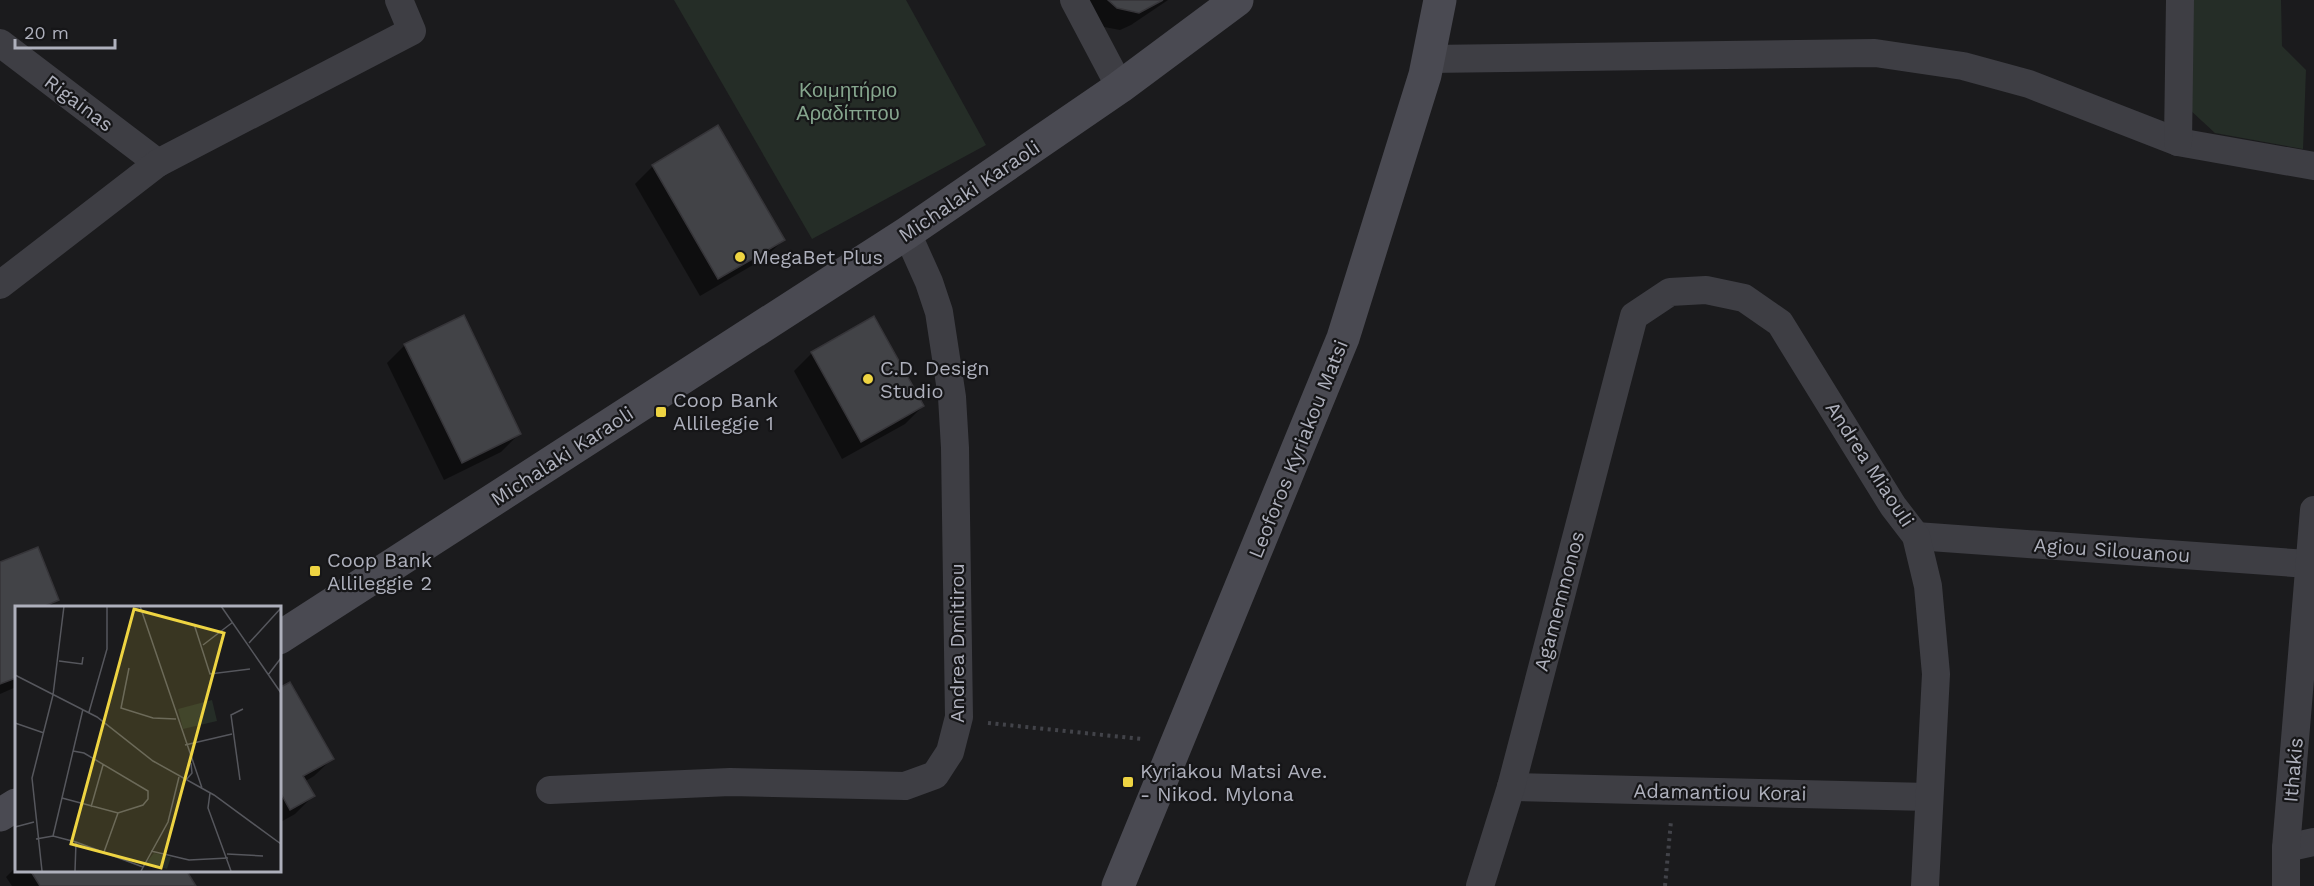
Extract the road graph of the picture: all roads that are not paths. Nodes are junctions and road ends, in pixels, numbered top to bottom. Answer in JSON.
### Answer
{"nodes":[{"id":1,"x":399,"y":0,"type":"edge"},
{"id":2,"x":1074,"y":0,"type":"edge"},
{"id":3,"x":1440,"y":0,"type":"edge"},
{"id":4,"x":2180,"y":0,"type":"edge"},
{"id":5,"x":1237,"y":2,"type":"edge"},
{"id":6,"x":0,"y":43,"type":"edge"},
{"id":7,"x":1428,"y":59,"type":"junction"},
{"id":8,"x":1120,"y":87,"type":"junction"},
{"id":9,"x":2178,"y":142,"type":"junction"},
{"id":10,"x":158,"y":163,"type":"junction"},
{"id":11,"x":2314,"y":166,"type":"edge"},
{"id":12,"x":907,"y":234,"type":"junction"},
{"id":13,"x":0,"y":285,"type":"edge"},
{"id":14,"x":1634,"y":316,"type":"joint"},
{"id":15,"x":2314,"y":510,"type":"edge"},
{"id":16,"x":1916,"y":536,"type":"junction"},
{"id":17,"x":2308,"y":564,"type":"junction"},
{"id":18,"x":280,"y":637,"type":"edge"},
{"id":19,"x":1511,"y":787,"type":"junction"},
{"id":20,"x":550,"y":790,"type":"dead end"},
{"id":21,"x":1929,"y":797,"type":"junction"},
{"id":22,"x":15,"y":806,"type":"edge"},
{"id":23,"x":0,"y":815,"type":"edge"},
{"id":24,"x":2314,"y":842,"type":"edge"},
{"id":25,"x":2286,"y":848,"type":"junction"},
{"id":26,"x":1118,"y":886,"type":"edge"},
{"id":27,"x":1480,"y":886,"type":"edge"},
{"id":28,"x":1925,"y":886,"type":"edge"},
{"id":29,"x":2286,"y":886,"type":"edge"}],
"edges":[{"from":1,"to":10,"type":"street"},
{"from":2,"to":8,"type":"street"},
{"from":3,"to":7,"type":"main road","name":"Leoforos Kyriakou Matsi"},
{"from":4,"to":9,"type":"street"},
{"from":5,"to":8,"type":"main road","name":"Michalaki Karaoli"},
{"from":6,"to":10,"type":"street","name":"Rigainas"},
{"from":7,"to":9,"type":"street"},
{"from":7,"to":26,"type":"main road","name":"Leoforos Kyriakou Matsi"},
{"from":8,"to":12,"type":"main road","name":"Michalaki Karaoli"},
{"from":9,"to":11,"type":"street"},
{"from":10,"to":13,"type":"street"},
{"from":12,"to":18,"type":"main road","name":"Michalaki Karaoli"},
{"from":12,"to":20,"type":"street","name":"Andrea Dmitirou"},
{"from":14,"to":16,"type":"street","name":"Andrea Miaouli"},
{"from":14,"to":19,"type":"street","name":"Agamemnonos"},
{"from":15,"to":17,"type":"street","name":"Ithakis"},
{"from":16,"to":17,"type":"street","name":"Agiou Silouanou"},
{"from":16,"to":21,"type":"street","name":"Andrea Miaouli"},
{"from":17,"to":25,"type":"street","name":"Ithakis"},
{"from":19,"to":21,"type":"street","name":"Adamantiou Korai"},
{"from":19,"to":27,"type":"street","name":"Agamemnonos"},
{"from":21,"to":28,"type":"street","name":"Andrea Miaouli"},
{"from":22,"to":23,"type":"main road"},
{"from":24,"to":25,"type":"street"},
{"from":25,"to":29,"type":"street","name":"Ithakis"}]}
